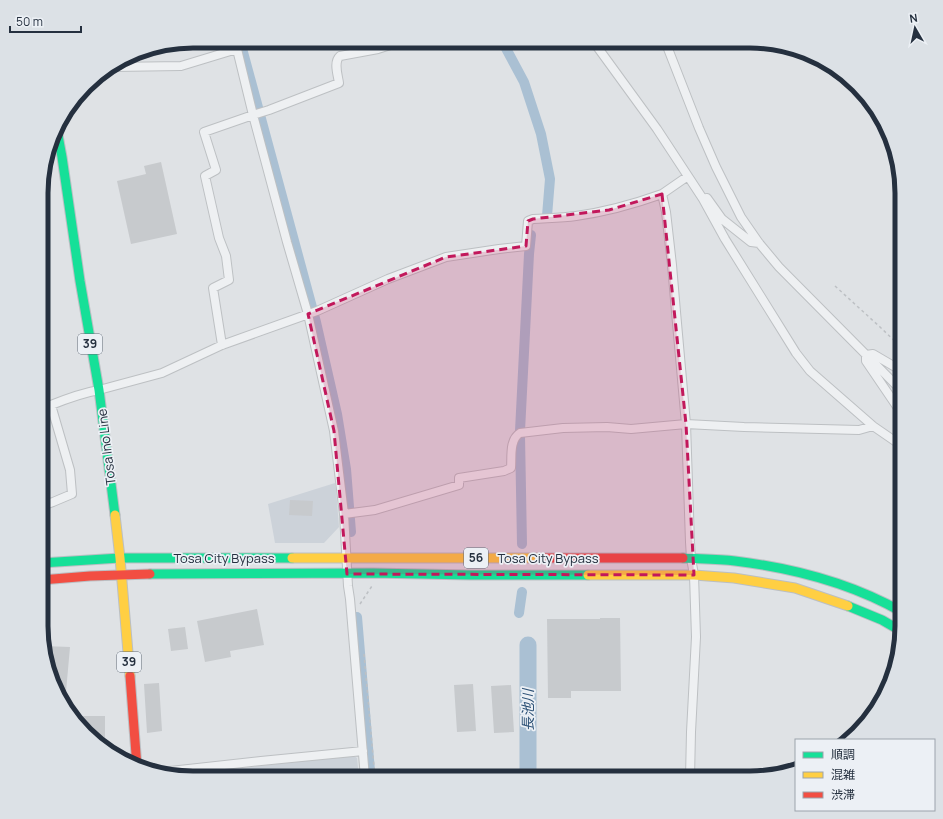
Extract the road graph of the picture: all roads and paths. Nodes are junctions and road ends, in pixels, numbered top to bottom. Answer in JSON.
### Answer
{"nodes":[{"id":1,"x":228,"y":48,"type":"edge"},
{"id":2,"x":237,"y":48,"type":"edge"},
{"id":3,"x":381,"y":48,"type":"edge"},
{"id":4,"x":599,"y":48,"type":"edge"},
{"id":5,"x":668,"y":48,"type":"edge"},
{"id":6,"x":120,"y":67,"type":"edge"},
{"id":7,"x":257,"y":114,"type":"junction"},
{"id":8,"x":59,"y":138,"type":"edge"},
{"id":9,"x":688,"y":176,"type":"junction"},
{"id":10,"x":662,"y":194,"type":"junction"},
{"id":11,"x":703,"y":199,"type":"junction"},
{"id":12,"x":759,"y":243,"type":"junction"},
{"id":13,"x":835,"y":286,"type":"dead end"},
{"id":14,"x":311,"y":313,"type":"junction"},
{"id":15,"x":895,"y":341,"type":"edge"},
{"id":16,"x":222,"y":345,"type":"junction"},
{"id":17,"x":866,"y":355,"type":"junction"},
{"id":18,"x":895,"y":367,"type":"edge"},
{"id":19,"x":895,"y":384,"type":"edge"},
{"id":20,"x":99,"y":390,"type":"junction"},
{"id":21,"x":895,"y":404,"type":"edge"},
{"id":22,"x":686,"y":424,"type":"junction"},
{"id":23,"x":873,"y":426,"type":"junction"},
{"id":24,"x":895,"y":441,"type":"edge"},
{"id":25,"x":48,"y":504,"type":"edge"},
{"id":26,"x":349,"y":513,"type":"junction"},
{"id":27,"x":120,"y":558,"type":"junction"},
{"id":28,"x":346,"y":558,"type":"junction"},
{"id":29,"x":691,"y":558,"type":"junction"},
{"id":30,"x":48,"y":563,"type":"edge"},
{"id":31,"x":347,"y":574,"type":"junction"},
{"id":32,"x":694,"y":574,"type":"junction"},
{"id":33,"x":121,"y":575,"type":"junction"},
{"id":34,"x":48,"y":580,"type":"edge"},
{"id":35,"x":372,"y":586,"type":"dead end"},
{"id":36,"x":360,"y":604,"type":"dead end"},
{"id":37,"x":895,"y":608,"type":"edge"},
{"id":38,"x":895,"y":628,"type":"edge"},
{"id":39,"x":364,"y":652,"type":"dead end"},
{"id":40,"x":363,"y":751,"type":"junction"},
{"id":41,"x":135,"y":759,"type":"edge"},
{"id":42,"x":177,"y":770,"type":"edge"},
{"id":43,"x":364,"y":771,"type":"edge"},
{"id":44,"x":374,"y":771,"type":"edge"},
{"id":45,"x":690,"y":771,"type":"edge"}],
"edges":[{"from":1,"to":6,"type":"street"},
{"from":2,"to":7,"type":"street"},
{"from":3,"to":7,"type":"street"},
{"from":4,"to":9,"type":"street"},
{"from":5,"to":12,"type":"street"},
{"from":7,"to":14,"type":"street"},
{"from":7,"to":16,"type":"street"},
{"from":8,"to":20,"type":"main road","name":"Tosa Ino Line","number":"39"},
{"from":9,"to":10,"type":"street"},
{"from":9,"to":11,"type":"street"},
{"from":10,"to":14,"type":"street"},
{"from":10,"to":22,"type":"street"},
{"from":11,"to":12,"type":"street"},
{"from":11,"to":23,"type":"street"},
{"from":12,"to":17,"type":"street"},
{"from":13,"to":15,"type":"path"},
{"from":14,"to":16,"type":"street"},
{"from":14,"to":26,"type":"street"},
{"from":16,"to":20,"type":"street"},
{"from":17,"to":18,"type":"street"},
{"from":17,"to":19,"type":"street"},
{"from":17,"to":21,"type":"street"},
{"from":20,"to":25,"type":"street"},
{"from":20,"to":27,"type":"main road","name":"Tosa Ino Line","number":"39"},
{"from":22,"to":23,"type":"street"},
{"from":22,"to":26,"type":"street"},
{"from":22,"to":29,"type":"street"},
{"from":23,"to":24,"type":"street"},
{"from":26,"to":28,"type":"street"},
{"from":27,"to":28,"type":"main road","name":"Tosa City Bypass","number":"56"},
{"from":27,"to":30,"type":"main road","name":"Tosa City Bypass","number":"56"},
{"from":27,"to":33,"type":"main road","name":"Tosa Ino Line","number":"39"},
{"from":28,"to":29,"type":"main road","name":"Tosa City Bypass","number":"56"},
{"from":28,"to":31,"type":"street"},
{"from":29,"to":32,"type":"street"},
{"from":29,"to":37,"type":"main road","name":"Tosa City Bypass","number":"56"},
{"from":31,"to":32,"type":"main road","name":"Tosa City Bypass","number":"56"},
{"from":31,"to":33,"type":"main road","name":"Tosa City Bypass","number":"56"},
{"from":31,"to":40,"type":"street"},
{"from":32,"to":38,"type":"main road","name":"Tosa City Bypass","number":"56"},
{"from":32,"to":45,"type":"street"},
{"from":33,"to":34,"type":"main road","name":"Tosa City Bypass","number":"56"},
{"from":33,"to":41,"type":"main road","name":"Tosa Ino Line","number":"39"},
{"from":35,"to":36,"type":"path"},
{"from":39,"to":44,"type":"path"},
{"from":40,"to":42,"type":"street"},
{"from":40,"to":43,"type":"street"}]}
